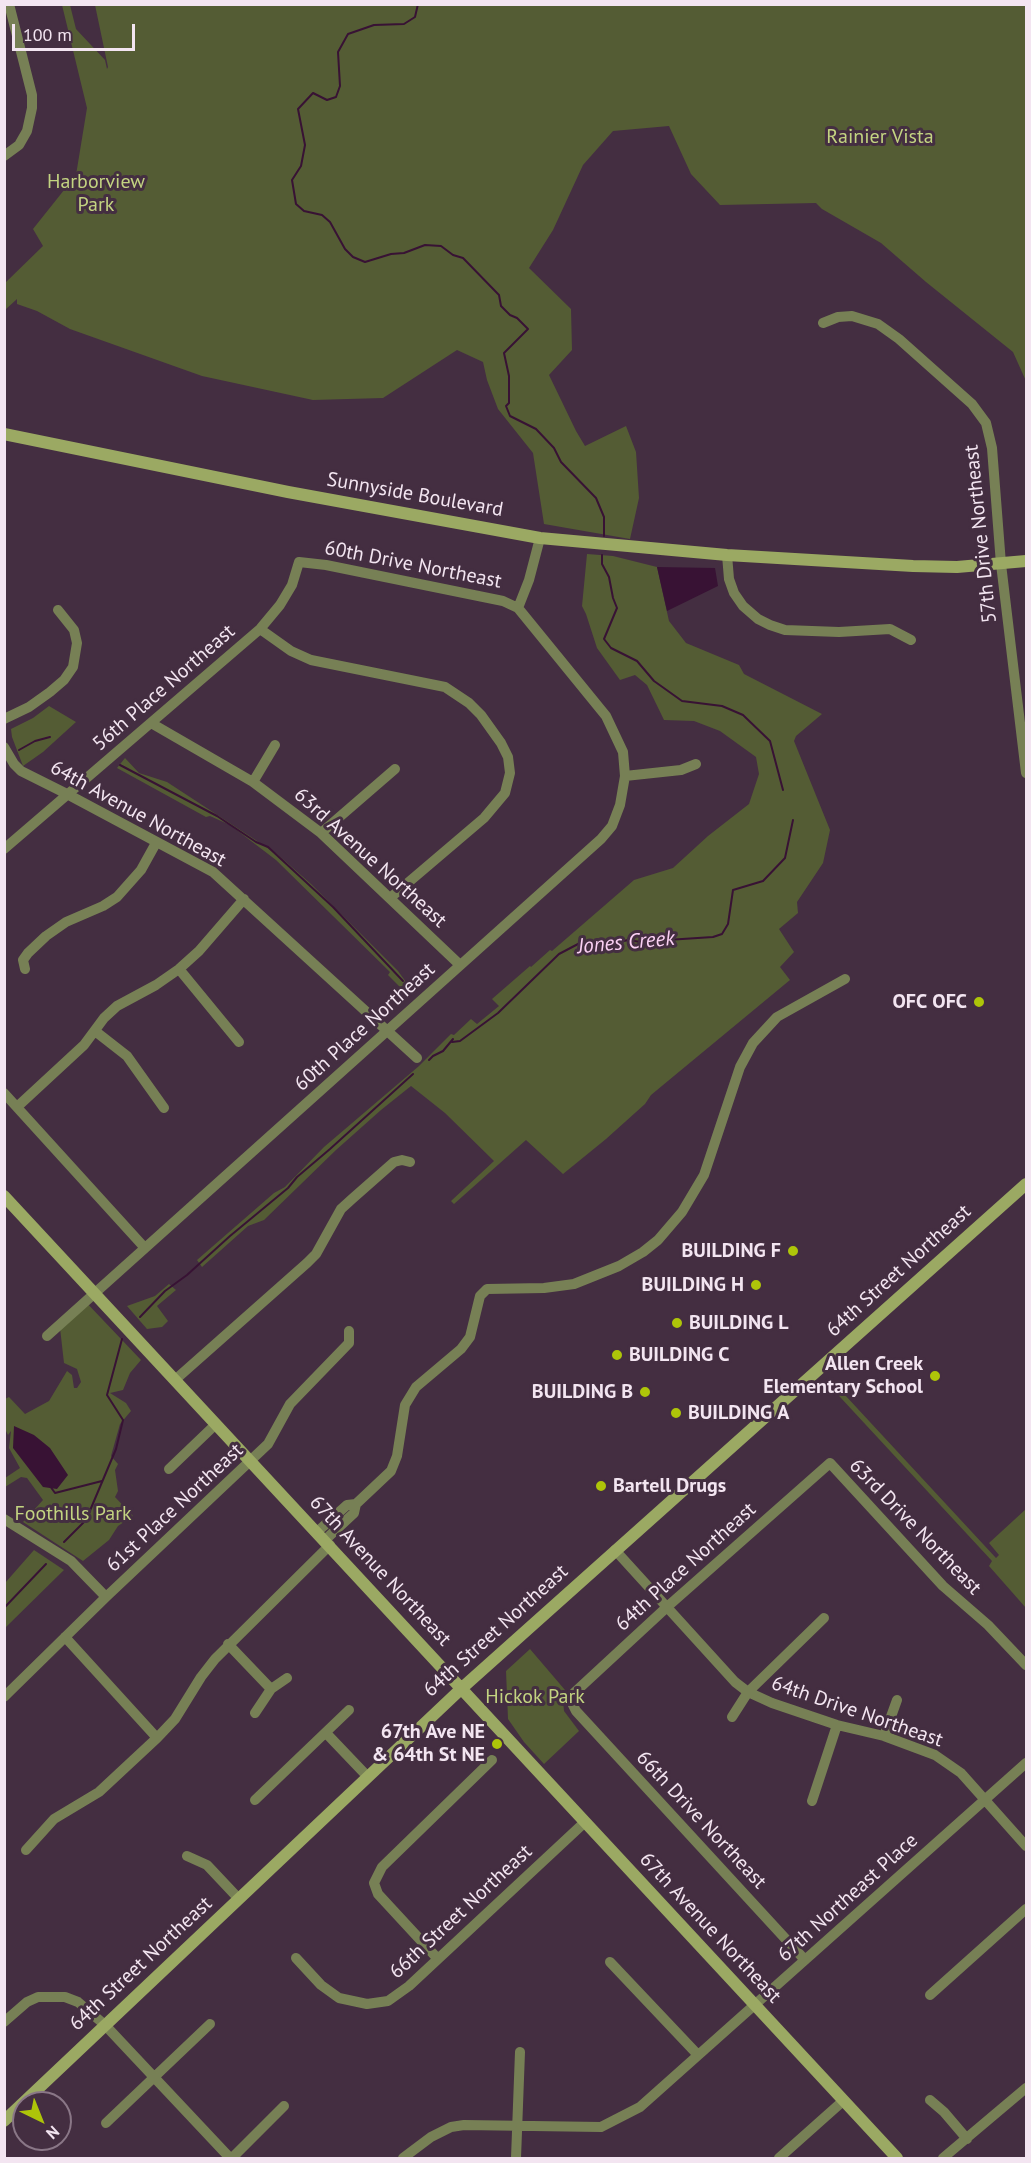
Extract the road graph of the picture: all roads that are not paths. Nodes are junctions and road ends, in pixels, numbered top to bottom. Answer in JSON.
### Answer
{"nodes":[{"id":1,"x":9,"y":4,"type":"edge"},
{"id":2,"x":4,"y":156,"type":"edge"},
{"id":3,"x":823,"y":323,"type":"dead end"},
{"id":4,"x":4,"y":434,"type":"edge"},
{"id":5,"x":540,"y":538,"type":"junction"},
{"id":6,"x":727,"y":555,"type":"junction"},
{"id":7,"x":1026,"y":561,"type":"edge"},
{"id":8,"x":299,"y":562,"type":"joint"},
{"id":9,"x":1001,"y":564,"type":"junction"},
{"id":10,"x":518,"y":608,"type":"junction"},
{"id":11,"x":58,"y":610,"type":"dead end"},
{"id":12,"x":260,"y":629,"type":"junction"},
{"id":13,"x":911,"y":640,"type":"dead end"},
{"id":14,"x":4,"y":719,"type":"edge"},
{"id":15,"x":151,"y":723,"type":"junction"},
{"id":16,"x":275,"y":745,"type":"dead end"},
{"id":17,"x":4,"y":747,"type":"edge"},
{"id":18,"x":696,"y":764,"type":"dead end"},
{"id":19,"x":395,"y":769,"type":"dead end"},
{"id":20,"x":1026,"y":772,"type":"edge"},
{"id":21,"x":625,"y":776,"type":"junction"},
{"id":22,"x":253,"y":782,"type":"junction"},
{"id":23,"x":67,"y":794,"type":"junction"},
{"id":24,"x":321,"y":833,"type":"junction"},
{"id":25,"x":156,"y":843,"type":"junction"},
{"id":26,"x":4,"y":849,"type":"edge"},
{"id":27,"x":390,"y":898,"type":"junction"},
{"id":28,"x":244,"y":899,"type":"junction"},
{"id":29,"x":460,"y":965,"type":"junction"},
{"id":30,"x":25,"y":969,"type":"dead end"},
{"id":31,"x":179,"y":969,"type":"junction"},
{"id":32,"x":845,"y":979,"type":"dead end"},
{"id":33,"x":95,"y":1031,"type":"junction"},
{"id":34,"x":388,"y":1031,"type":"junction"},
{"id":35,"x":238,"y":1042,"type":"dead end"},
{"id":36,"x":417,"y":1058,"type":"dead end"},
{"id":37,"x":4,"y":1094,"type":"edge"},
{"id":38,"x":17,"y":1107,"type":"junction"},
{"id":39,"x":164,"y":1108,"type":"dead end"},
{"id":40,"x":410,"y":1162,"type":"dead end"},
{"id":41,"x":1026,"y":1184,"type":"edge"},
{"id":42,"x":4,"y":1197,"type":"edge"},
{"id":43,"x":144,"y":1247,"type":"junction"},
{"id":44,"x":95,"y":1293,"type":"junction"},
{"id":45,"x":349,"y":1331,"type":"dead end"},
{"id":46,"x":47,"y":1336,"type":"dead end"},
{"id":47,"x":176,"y":1379,"type":"junction"},
{"id":48,"x":216,"y":1424,"type":"junction"},
{"id":49,"x":250,"y":1462,"type":"junction"},
{"id":50,"x":830,"y":1463,"type":"joint"},
{"id":51,"x":169,"y":1469,"type":"dead end"},
{"id":52,"x":4,"y":1519,"type":"edge"},
{"id":53,"x":324,"y":1539,"type":"junction"},
{"id":54,"x":615,"y":1550,"type":"junction"},
{"id":55,"x":106,"y":1597,"type":"junction"},
{"id":56,"x":667,"y":1607,"type":"junction"},
{"id":57,"x":824,"y":1618,"type":"dead end"},
{"id":58,"x":64,"y":1637,"type":"junction"},
{"id":59,"x":228,"y":1644,"type":"junction"},
{"id":60,"x":1026,"y":1665,"type":"edge"},
{"id":61,"x":286,"y":1678,"type":"dead end"},
{"id":62,"x":462,"y":1688,"type":"junction"},
{"id":63,"x":271,"y":1689,"type":"junction"},
{"id":64,"x":748,"y":1692,"type":"junction"},
{"id":65,"x":4,"y":1697,"type":"edge"},
{"id":66,"x":897,"y":1700,"type":"dead end"},
{"id":67,"x":572,"y":1703,"type":"joint"},
{"id":68,"x":349,"y":1710,"type":"dead end"},
{"id":69,"x":255,"y":1713,"type":"dead end"},
{"id":70,"x":732,"y":1717,"type":"dead end"},
{"id":71,"x":837,"y":1725,"type":"junction"},
{"id":72,"x":326,"y":1733,"type":"junction"},
{"id":73,"x":884,"y":1736,"type":"junction"},
{"id":74,"x":157,"y":1738,"type":"junction"},
{"id":75,"x":492,"y":1760,"type":"dead end"},
{"id":76,"x":1026,"y":1763,"type":"edge"},
{"id":77,"x":367,"y":1776,"type":"junction"},
{"id":78,"x":985,"y":1799,"type":"junction"},
{"id":79,"x":255,"y":1800,"type":"dead end"},
{"id":80,"x":812,"y":1801,"type":"dead end"},
{"id":81,"x":585,"y":1822,"type":"junction"},
{"id":82,"x":1026,"y":1845,"type":"edge"},
{"id":83,"x":26,"y":1850,"type":"dead end"},
{"id":84,"x":187,"y":1856,"type":"dead end"},
{"id":85,"x":239,"y":1899,"type":"junction"},
{"id":86,"x":1026,"y":1909,"type":"edge"},
{"id":87,"x":296,"y":1958,"type":"dead end"},
{"id":88,"x":438,"y":1959,"type":"junction"},
{"id":89,"x":805,"y":1960,"type":"junction"},
{"id":90,"x":610,"y":1962,"type":"dead end"},
{"id":91,"x":930,"y":1995,"type":"dead end"},
{"id":92,"x":754,"y":2006,"type":"junction"},
{"id":93,"x":4,"y":2022,"type":"edge"},
{"id":94,"x":210,"y":2024,"type":"dead end"},
{"id":95,"x":105,"y":2025,"type":"junction"},
{"id":96,"x":520,"y":2052,"type":"dead end"},
{"id":97,"x":698,"y":2055,"type":"junction"},
{"id":98,"x":154,"y":2077,"type":"junction"},
{"id":99,"x":1026,"y":2088,"type":"edge"},
{"id":100,"x":930,"y":2100,"type":"dead end"},
{"id":101,"x":843,"y":2102,"type":"junction"},
{"id":102,"x":284,"y":2106,"type":"dead end"},
{"id":103,"x":4,"y":2121,"type":"edge"},
{"id":104,"x":106,"y":2123,"type":"dead end"},
{"id":105,"x":519,"y":2126,"type":"junction"},
{"id":106,"x":967,"y":2139,"type":"junction"},
{"id":107,"x":231,"y":2158,"type":"edge"},
{"id":108,"x":403,"y":2158,"type":"edge"},
{"id":109,"x":516,"y":2158,"type":"edge"},
{"id":110,"x":779,"y":2158,"type":"edge"},
{"id":111,"x":897,"y":2158,"type":"edge"},
{"id":112,"x":943,"y":2158,"type":"edge"}],
"edges":[{"from":1,"to":2,"type":"street"},
{"from":3,"to":9,"type":"street","name":"57th Drive Northeast"},
{"from":4,"to":5,"type":"main road","name":"Sunnyside Boulevard"},
{"from":5,"to":6,"type":"main road","name":"Sunnyside Boulevard"},
{"from":5,"to":10,"type":"street","name":"60th Drive Northeast"},
{"from":6,"to":9,"type":"main road","name":"Sunnyside Boulevard"},
{"from":6,"to":13,"type":"street"},
{"from":7,"to":9,"type":"main road","name":"Sunnyside Boulevard"},
{"from":8,"to":10,"type":"street","name":"60th Drive Northeast"},
{"from":8,"to":12,"type":"street","name":"56th Place Northeast"},
{"from":9,"to":20,"type":"street","name":"57th Drive Northeast"},
{"from":10,"to":21,"type":"street","name":"60th Drive Northeast"},
{"from":11,"to":14,"type":"street"},
{"from":12,"to":15,"type":"street","name":"56th Place Northeast"},
{"from":12,"to":27,"type":"street"},
{"from":15,"to":22,"type":"street","name":"63rd Avenue Northeast"},
{"from":15,"to":23,"type":"street","name":"56th Place Northeast"},
{"from":16,"to":22,"type":"street"},
{"from":17,"to":23,"type":"street","name":"64th Avenue Northeast"},
{"from":18,"to":21,"type":"street"},
{"from":19,"to":24,"type":"street"},
{"from":21,"to":29,"type":"street","name":"60th Place Northeast"},
{"from":22,"to":24,"type":"street","name":"63rd Avenue Northeast"},
{"from":23,"to":25,"type":"street","name":"64th Avenue Northeast"},
{"from":23,"to":26,"type":"street","name":"56th Place Northeast"},
{"from":24,"to":27,"type":"street","name":"63rd Avenue Northeast"},
{"from":25,"to":28,"type":"street","name":"64th Avenue Northeast"},
{"from":25,"to":30,"type":"street"},
{"from":27,"to":29,"type":"street","name":"63rd Avenue Northeast"},
{"from":28,"to":31,"type":"street"},
{"from":28,"to":34,"type":"street","name":"64th Avenue Northeast"},
{"from":29,"to":34,"type":"street","name":"60th Place Northeast"},
{"from":31,"to":33,"type":"street"},
{"from":31,"to":35,"type":"street"},
{"from":32,"to":53,"type":"street"},
{"from":33,"to":38,"type":"street"},
{"from":33,"to":39,"type":"street"},
{"from":34,"to":36,"type":"street","name":"64th Avenue Northeast"},
{"from":34,"to":43,"type":"street","name":"60th Place Northeast"},
{"from":37,"to":38,"type":"street"},
{"from":38,"to":43,"type":"street"},
{"from":40,"to":47,"type":"street"},
{"from":41,"to":54,"type":"main road","name":"64th Street Northeast"},
{"from":42,"to":44,"type":"main road","name":"67th Avenue Northeast"},
{"from":43,"to":44,"type":"street","name":"60th Place Northeast"},
{"from":44,"to":46,"type":"street","name":"60th Place Northeast"},
{"from":44,"to":47,"type":"main road","name":"67th Avenue Northeast"},
{"from":45,"to":49,"type":"street","name":"61st Place Northeast"},
{"from":47,"to":48,"type":"main road","name":"67th Avenue Northeast"},
{"from":48,"to":49,"type":"main road","name":"67th Avenue Northeast"},
{"from":48,"to":51,"type":"street","name":"61st Place Northeast"},
{"from":49,"to":53,"type":"main road","name":"67th Avenue Northeast"},
{"from":49,"to":55,"type":"street","name":"61st Place Northeast"},
{"from":50,"to":56,"type":"street","name":"64th Place Northeast"},
{"from":50,"to":60,"type":"street","name":"63rd Drive Northeast"},
{"from":52,"to":55,"type":"street"},
{"from":53,"to":59,"type":"street"},
{"from":53,"to":62,"type":"main road","name":"67th Avenue Northeast"},
{"from":54,"to":56,"type":"street"},
{"from":54,"to":62,"type":"main road","name":"64th Street Northeast"},
{"from":55,"to":58,"type":"street","name":"61st Place Northeast"},
{"from":56,"to":64,"type":"street"},
{"from":56,"to":67,"type":"street","name":"64th Place Northeast"},
{"from":57,"to":64,"type":"street"},
{"from":58,"to":65,"type":"street","name":"61st Place Northeast"},
{"from":58,"to":74,"type":"street"},
{"from":59,"to":63,"type":"street"},
{"from":59,"to":74,"type":"street"},
{"from":61,"to":63,"type":"street"},
{"from":62,"to":77,"type":"main road","name":"64th Street Northeast"},
{"from":62,"to":81,"type":"main road","name":"67th Avenue Northeast"},
{"from":63,"to":69,"type":"street"},
{"from":64,"to":70,"type":"street"},
{"from":64,"to":71,"type":"street","name":"64th Drive Northeast"},
{"from":66,"to":73,"type":"street"},
{"from":67,"to":89,"type":"street","name":"66th Drive Northeast"},
{"from":68,"to":72,"type":"street"},
{"from":71,"to":73,"type":"street","name":"64th Drive Northeast"},
{"from":71,"to":80,"type":"street"},
{"from":72,"to":77,"type":"street"},
{"from":72,"to":79,"type":"street"},
{"from":73,"to":78,"type":"street","name":"64th Drive Northeast"},
{"from":74,"to":83,"type":"street"},
{"from":75,"to":88,"type":"street"},
{"from":76,"to":78,"type":"street","name":"67th Northeast Place"},
{"from":77,"to":85,"type":"main road","name":"64th Street Northeast"},
{"from":78,"to":82,"type":"street","name":"64th Drive Northeast"},
{"from":78,"to":89,"type":"street","name":"67th Northeast Place"},
{"from":81,"to":88,"type":"street","name":"66th Street Northeast"},
{"from":81,"to":92,"type":"main road","name":"67th Avenue Northeast"},
{"from":84,"to":85,"type":"street"},
{"from":85,"to":95,"type":"main road","name":"64th Street Northeast"},
{"from":86,"to":91,"type":"street"},
{"from":87,"to":88,"type":"street","name":"66th Street Northeast"},
{"from":89,"to":92,"type":"street","name":"67th Northeast Place"},
{"from":90,"to":97,"type":"street"},
{"from":92,"to":97,"type":"street","name":"67th Northeast Place"},
{"from":92,"to":101,"type":"main road","name":"67th Avenue Northeast"},
{"from":93,"to":95,"type":"street"},
{"from":94,"to":98,"type":"street"},
{"from":95,"to":98,"type":"street"},
{"from":95,"to":103,"type":"main road","name":"64th Street Northeast"},
{"from":96,"to":105,"type":"street"},
{"from":97,"to":105,"type":"street","name":"67th Northeast Place"},
{"from":98,"to":104,"type":"street"},
{"from":98,"to":107,"type":"street"},
{"from":99,"to":106,"type":"street"},
{"from":100,"to":106,"type":"street"},
{"from":101,"to":110,"type":"street"},
{"from":101,"to":111,"type":"main road","name":"67th Avenue Northeast"},
{"from":102,"to":107,"type":"street"},
{"from":105,"to":108,"type":"street","name":"67th Northeast Place"},
{"from":105,"to":109,"type":"street"},
{"from":106,"to":112,"type":"street"}]}
